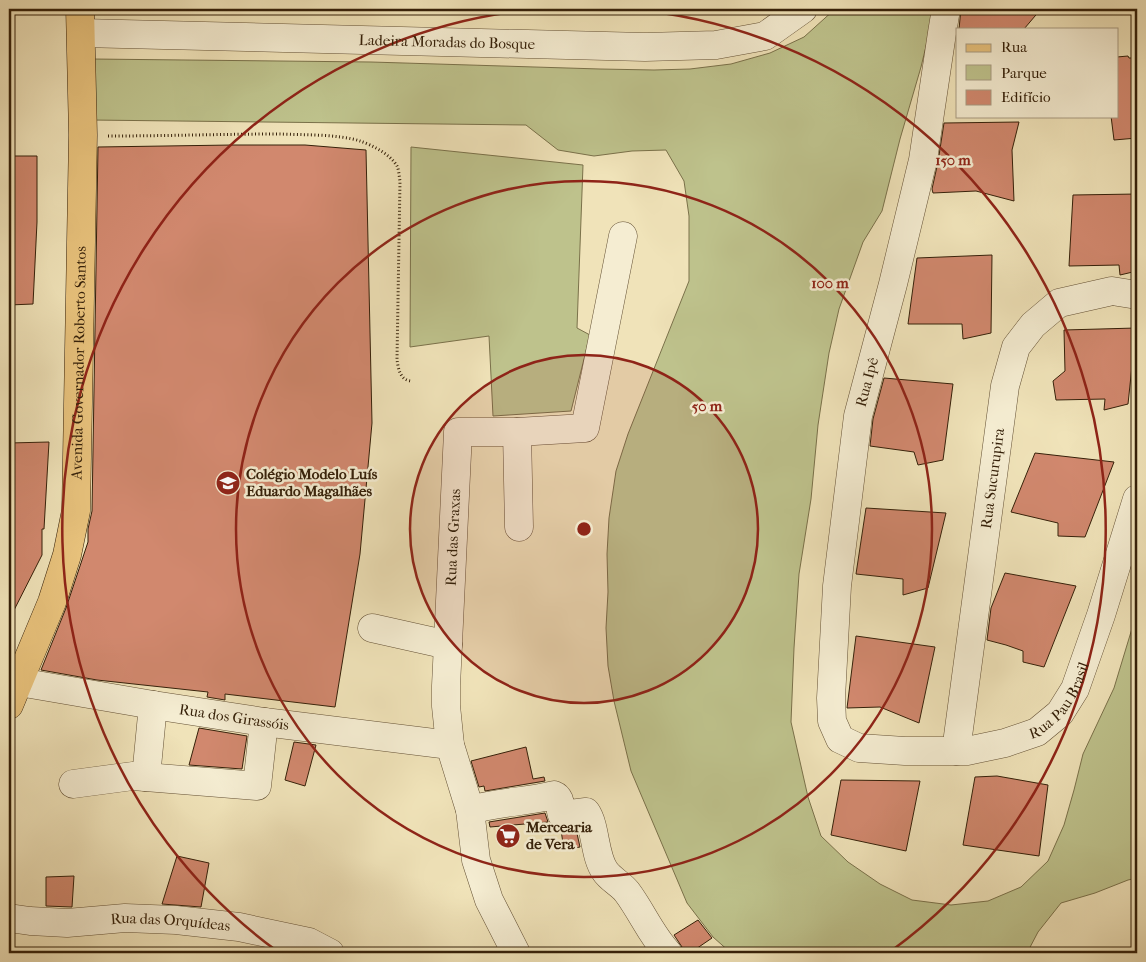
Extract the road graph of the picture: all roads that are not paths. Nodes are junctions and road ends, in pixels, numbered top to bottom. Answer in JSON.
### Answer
{"nodes":[{"id":1,"x":803,"y":9,"type":"edge"},
{"id":2,"x":946,"y":9,"type":"edge"},
{"id":3,"x":80,"y":21,"type":"edge"},
{"id":4,"x":623,"y":236,"type":"dead end"},
{"id":5,"x":1137,"y":295,"type":"edge"},
{"id":6,"x":517,"y":432,"type":"junction"},
{"id":7,"x":1137,"y":499,"type":"edge"},
{"id":8,"x":519,"y":527,"type":"dead end"},
{"id":9,"x":372,"y":628,"type":"dead end"},
{"id":10,"x":448,"y":645,"type":"junction"},
{"id":11,"x":14,"y":693,"type":"edge"},
{"id":12,"x":153,"y":705,"type":"junction"},
{"id":13,"x":264,"y":722,"type":"junction"},
{"id":14,"x":450,"y":745,"type":"junction"},
{"id":15,"x":859,"y":748,"type":"joint"},
{"id":16,"x":956,"y":751,"type":"junction"},
{"id":17,"x":146,"y":777,"type":"junction"},
{"id":18,"x":72,"y":784,"type":"dead end"},
{"id":19,"x":470,"y":810,"type":"junction"},
{"id":20,"x":9,"y":918,"type":"edge"},
{"id":21,"x":330,"y":953,"type":"edge"},
{"id":22,"x":516,"y":953,"type":"edge"},
{"id":23,"x":668,"y":953,"type":"edge"}],
"edges":[{"from":1,"to":3,"type":"street","name":"Ladeira Moradas do Bosque"},
{"from":2,"to":15,"type":"street","name":"Rua Ipê"},
{"from":3,"to":11,"type":"main road","name":"Avenida Governador Roberto Santos"},
{"from":4,"to":6,"type":"street","name":"Rua das Graxas"},
{"from":5,"to":16,"type":"street","name":"Rua Sucurupira"},
{"from":6,"to":8,"type":"street"},
{"from":6,"to":10,"type":"street","name":"Rua das Graxas"},
{"from":7,"to":16,"type":"street","name":"Rua Pau Brasil"},
{"from":9,"to":10,"type":"street"},
{"from":10,"to":14,"type":"street","name":"Rua das Graxas"},
{"from":11,"to":12,"type":"street","name":"Rua dos Girassóis"},
{"from":12,"to":13,"type":"street","name":"Rua dos Girassóis"},
{"from":12,"to":17,"type":"street"},
{"from":13,"to":14,"type":"street","name":"Rua dos Girassóis"},
{"from":13,"to":17,"type":"street"},
{"from":14,"to":19,"type":"street","name":"Rua das Graxas"},
{"from":15,"to":16,"type":"street","name":"Rua Pau Brasil"},
{"from":17,"to":18,"type":"street"},
{"from":19,"to":22,"type":"street","name":"Rua das Graxas"},
{"from":19,"to":23,"type":"street"},
{"from":20,"to":21,"type":"street","name":"Rua das Orquídeas"}]}
